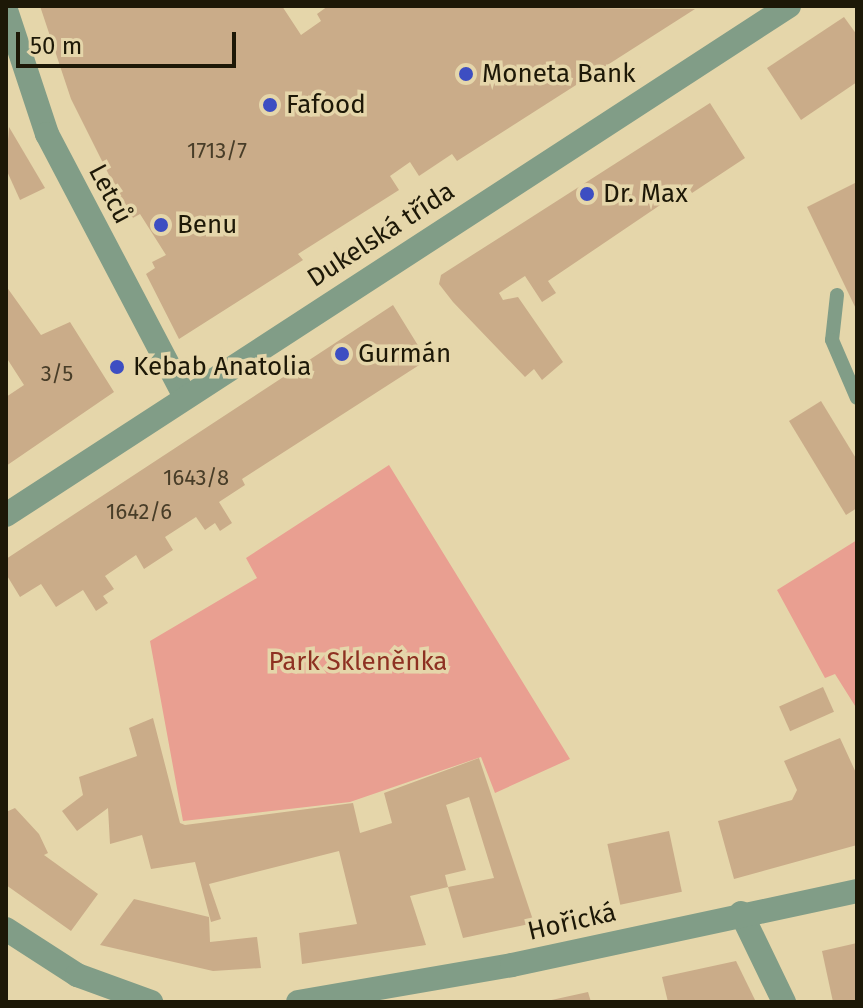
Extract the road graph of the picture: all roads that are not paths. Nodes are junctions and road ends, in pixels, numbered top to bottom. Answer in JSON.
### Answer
{"nodes":[{"id":1,"x":789,"y":6,"type":"edge"},
{"id":2,"x":6,"y":10,"type":"edge"},
{"id":3,"x":837,"y":295,"type":"dead end"},
{"id":4,"x":184,"y":395,"type":"junction"},
{"id":5,"x":857,"y":398,"type":"edge"},
{"id":6,"x":6,"y":515,"type":"edge"},
{"id":7,"x":857,"y":891,"type":"edge"},
{"id":8,"x":741,"y":913,"type":"junction"},
{"id":9,"x":6,"y":929,"type":"edge"},
{"id":10,"x":151,"y":1002,"type":"edge"},
{"id":11,"x":298,"y":1002,"type":"edge"},
{"id":12,"x":305,"y":1002,"type":"edge"},
{"id":13,"x":784,"y":1002,"type":"edge"}],
"edges":[{"from":1,"to":4,"type":"street","name":"Dukelská třída"},
{"from":2,"to":4,"type":"street","name":"Letců"},
{"from":3,"to":5,"type":"lane"},
{"from":4,"to":6,"type":"street","name":"Dukelská třída"},
{"from":7,"to":8,"type":"street","name":"Hořická"},
{"from":8,"to":12,"type":"street","name":"Hořická"},
{"from":8,"to":13,"type":"street"},
{"from":9,"to":10,"type":"street"},
{"from":11,"to":12,"type":"street","name":"Hořická"}]}
